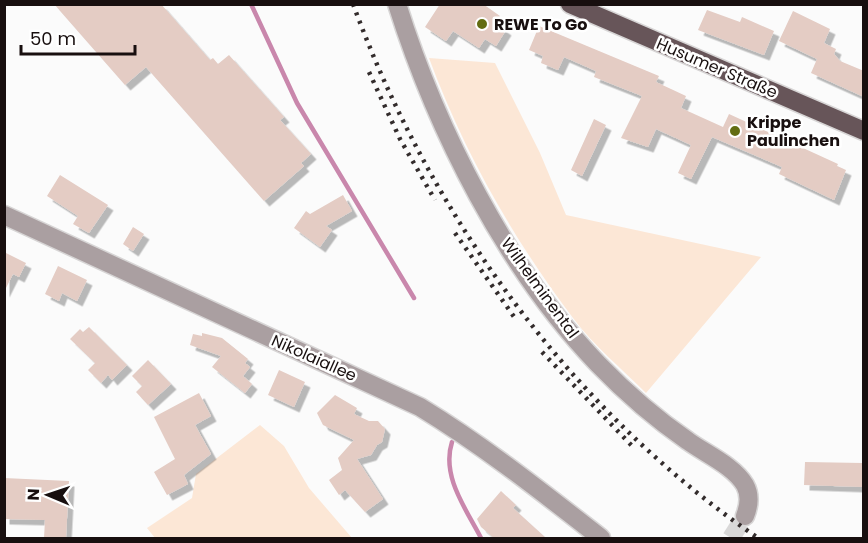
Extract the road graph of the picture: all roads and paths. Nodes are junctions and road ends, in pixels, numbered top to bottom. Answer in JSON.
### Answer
{"nodes":[{"id":1,"x":397,"y":4,"type":"edge"},
{"id":2,"x":570,"y":4,"type":"edge"},
{"id":3,"x":864,"y":131,"type":"edge"},
{"id":4,"x":4,"y":215,"type":"edge"},
{"id":5,"x":745,"y":516,"type":"tunnel mouth"},
{"id":6,"x":601,"y":538,"type":"edge"}],
"edges":[{"from":1,"to":5,"type":"street","name":"Wilhelminental"},
{"from":2,"to":3,"type":"main road","name":"Husumer Straße"},
{"from":4,"to":6,"type":"street","name":"Nikolaiallee"}]}
